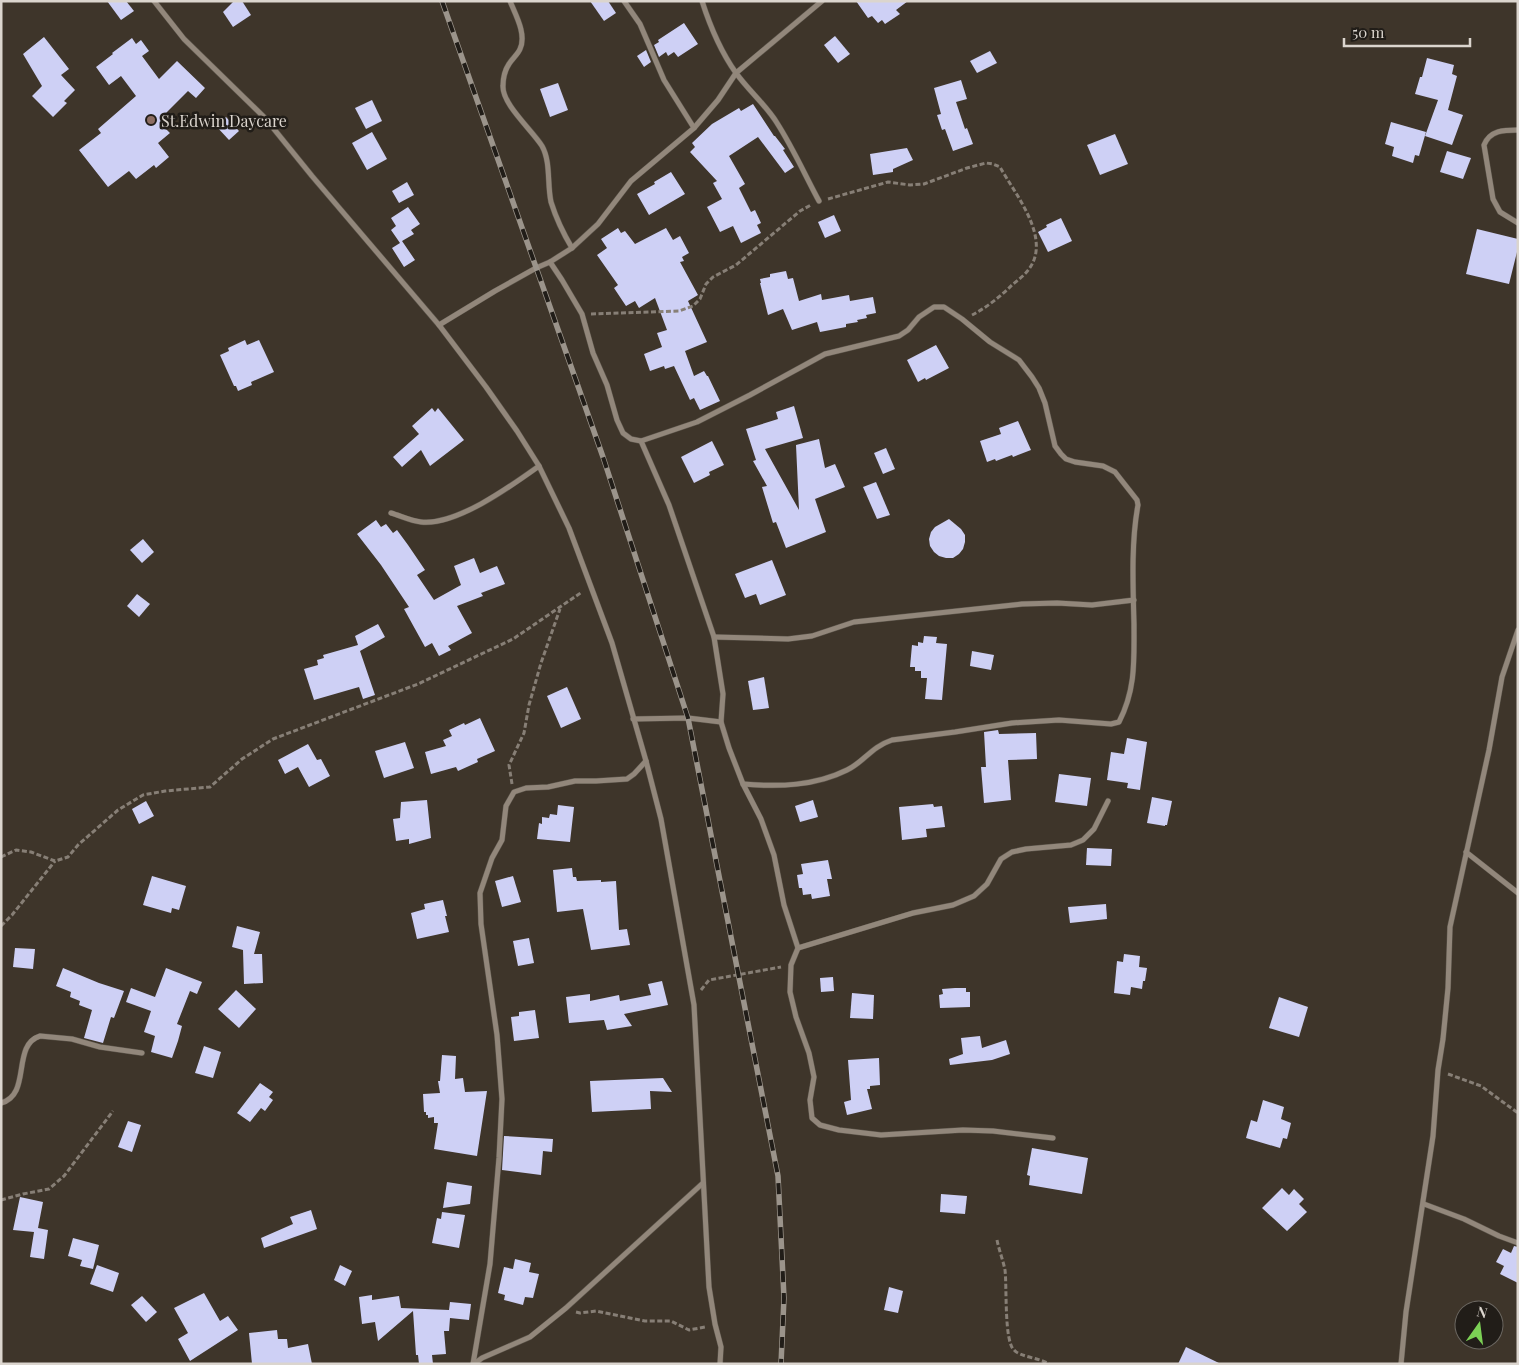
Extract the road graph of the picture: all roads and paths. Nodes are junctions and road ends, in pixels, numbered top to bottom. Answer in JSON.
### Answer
{"nodes":[{"id":1,"x":154,"y":1,"type":"edge"},
{"id":2,"x":510,"y":1,"type":"edge"},
{"id":3,"x":624,"y":1,"type":"edge"},
{"id":4,"x":702,"y":1,"type":"edge"},
{"id":5,"x":822,"y":1,"type":"edge"},
{"id":6,"x":736,"y":73,"type":"junction"},
{"id":7,"x":694,"y":128,"type":"junction"},
{"id":8,"x":1518,"y":130,"type":"edge"},
{"id":9,"x":819,"y":201,"type":"junction"},
{"id":10,"x":1518,"y":223,"type":"edge"},
{"id":11,"x":572,"y":248,"type":"junction"},
{"id":12,"x":550,"y":262,"type":"junction"},
{"id":13,"x":582,"y":314,"type":"junction"},
{"id":14,"x":962,"y":319,"type":"junction"},
{"id":15,"x":440,"y":324,"type":"junction"},
{"id":16,"x":641,"y":441,"type":"junction"},
{"id":17,"x":539,"y":466,"type":"junction"},
{"id":18,"x":391,"y":513,"type":"dead end"},
{"id":19,"x":590,"y":586,"type":"junction"},
{"id":20,"x":1134,"y":600,"type":"junction"},
{"id":21,"x":560,"y":608,"type":"junction"},
{"id":22,"x":1518,"y":630,"type":"edge"},
{"id":23,"x":714,"y":637,"type":"junction"},
{"id":24,"x":633,"y":719,"type":"junction"},
{"id":25,"x":721,"y":722,"type":"junction"},
{"id":26,"x":646,"y":761,"type":"junction"},
{"id":27,"x":744,"y":784,"type":"junction"},
{"id":28,"x":514,"y":792,"type":"junction"},
{"id":29,"x":1108,"y":802,"type":"dead end"},
{"id":30,"x":1466,"y":852,"type":"junction"},
{"id":31,"x":1,"y":858,"type":"edge"},
{"id":32,"x":55,"y":861,"type":"junction"},
{"id":33,"x":1518,"y":893,"type":"edge"},
{"id":34,"x":1,"y":926,"type":"edge"},
{"id":35,"x":798,"y":948,"type":"junction"},
{"id":36,"x":791,"y":965,"type":"junction"},
{"id":37,"x":693,"y":1000,"type":"junction"},
{"id":38,"x":142,"y":1053,"type":"dead end"},
{"id":39,"x":1438,"y":1070,"type":"junction"},
{"id":40,"x":1,"y":1103,"type":"edge"},
{"id":41,"x":113,"y":1111,"type":"dead end"},
{"id":42,"x":1518,"y":1112,"type":"edge"},
{"id":43,"x":1053,"y":1138,"type":"dead end"},
{"id":44,"x":703,"y":1183,"type":"junction"},
{"id":45,"x":1,"y":1200,"type":"edge"},
{"id":46,"x":1424,"y":1204,"type":"junction"},
{"id":47,"x":997,"y":1240,"type":"dead end"},
{"id":48,"x":1518,"y":1243,"type":"edge"},
{"id":49,"x":566,"y":1308,"type":"junction"},
{"id":50,"x":715,"y":1324,"type":"junction"},
{"id":51,"x":473,"y":1364,"type":"edge"},
{"id":52,"x":720,"y":1364,"type":"edge"},
{"id":53,"x":1049,"y":1364,"type":"edge"},
{"id":54,"x":1401,"y":1364,"type":"edge"}],
"edges":[{"from":1,"to":15,"type":"street"},
{"from":2,"to":11,"type":"street"},
{"from":3,"to":7,"type":"street"},
{"from":4,"to":6,"type":"street"},
{"from":5,"to":6,"type":"street"},
{"from":6,"to":7,"type":"street"},
{"from":6,"to":9,"type":"street"},
{"from":7,"to":11,"type":"street"},
{"from":8,"to":10,"type":"street"},
{"from":9,"to":13,"type":"path"},
{"from":9,"to":14,"type":"path"},
{"from":11,"to":12,"type":"street"},
{"from":12,"to":13,"type":"street"},
{"from":12,"to":15,"type":"street"},
{"from":13,"to":16,"type":"street"},
{"from":14,"to":16,"type":"street"},
{"from":14,"to":20,"type":"street"},
{"from":15,"to":17,"type":"street"},
{"from":16,"to":23,"type":"street"},
{"from":17,"to":18,"type":"street"},
{"from":17,"to":19,"type":"street"},
{"from":19,"to":21,"type":"path"},
{"from":19,"to":24,"type":"street"},
{"from":20,"to":23,"type":"street"},
{"from":20,"to":27,"type":"street"},
{"from":21,"to":28,"type":"path"},
{"from":21,"to":32,"type":"path"},
{"from":22,"to":30,"type":"street"},
{"from":23,"to":25,"type":"street"},
{"from":24,"to":25,"type":"street"},
{"from":24,"to":26,"type":"street"},
{"from":25,"to":27,"type":"street"},
{"from":26,"to":28,"type":"street"},
{"from":26,"to":37,"type":"street"},
{"from":27,"to":35,"type":"street"},
{"from":28,"to":51,"type":"street"},
{"from":29,"to":35,"type":"street"},
{"from":30,"to":33,"type":"street"},
{"from":30,"to":39,"type":"street"},
{"from":31,"to":32,"type":"path"},
{"from":32,"to":34,"type":"path"},
{"from":35,"to":36,"type":"street"},
{"from":36,"to":37,"type":"path"},
{"from":36,"to":43,"type":"street"},
{"from":37,"to":44,"type":"street"},
{"from":38,"to":40,"type":"street"},
{"from":39,"to":42,"type":"path"},
{"from":39,"to":46,"type":"street"},
{"from":41,"to":45,"type":"path"},
{"from":44,"to":49,"type":"street"},
{"from":44,"to":50,"type":"street"},
{"from":46,"to":48,"type":"street"},
{"from":46,"to":54,"type":"street"},
{"from":47,"to":53,"type":"path"},
{"from":49,"to":50,"type":"path"},
{"from":49,"to":51,"type":"street"},
{"from":50,"to":52,"type":"street"}]}
